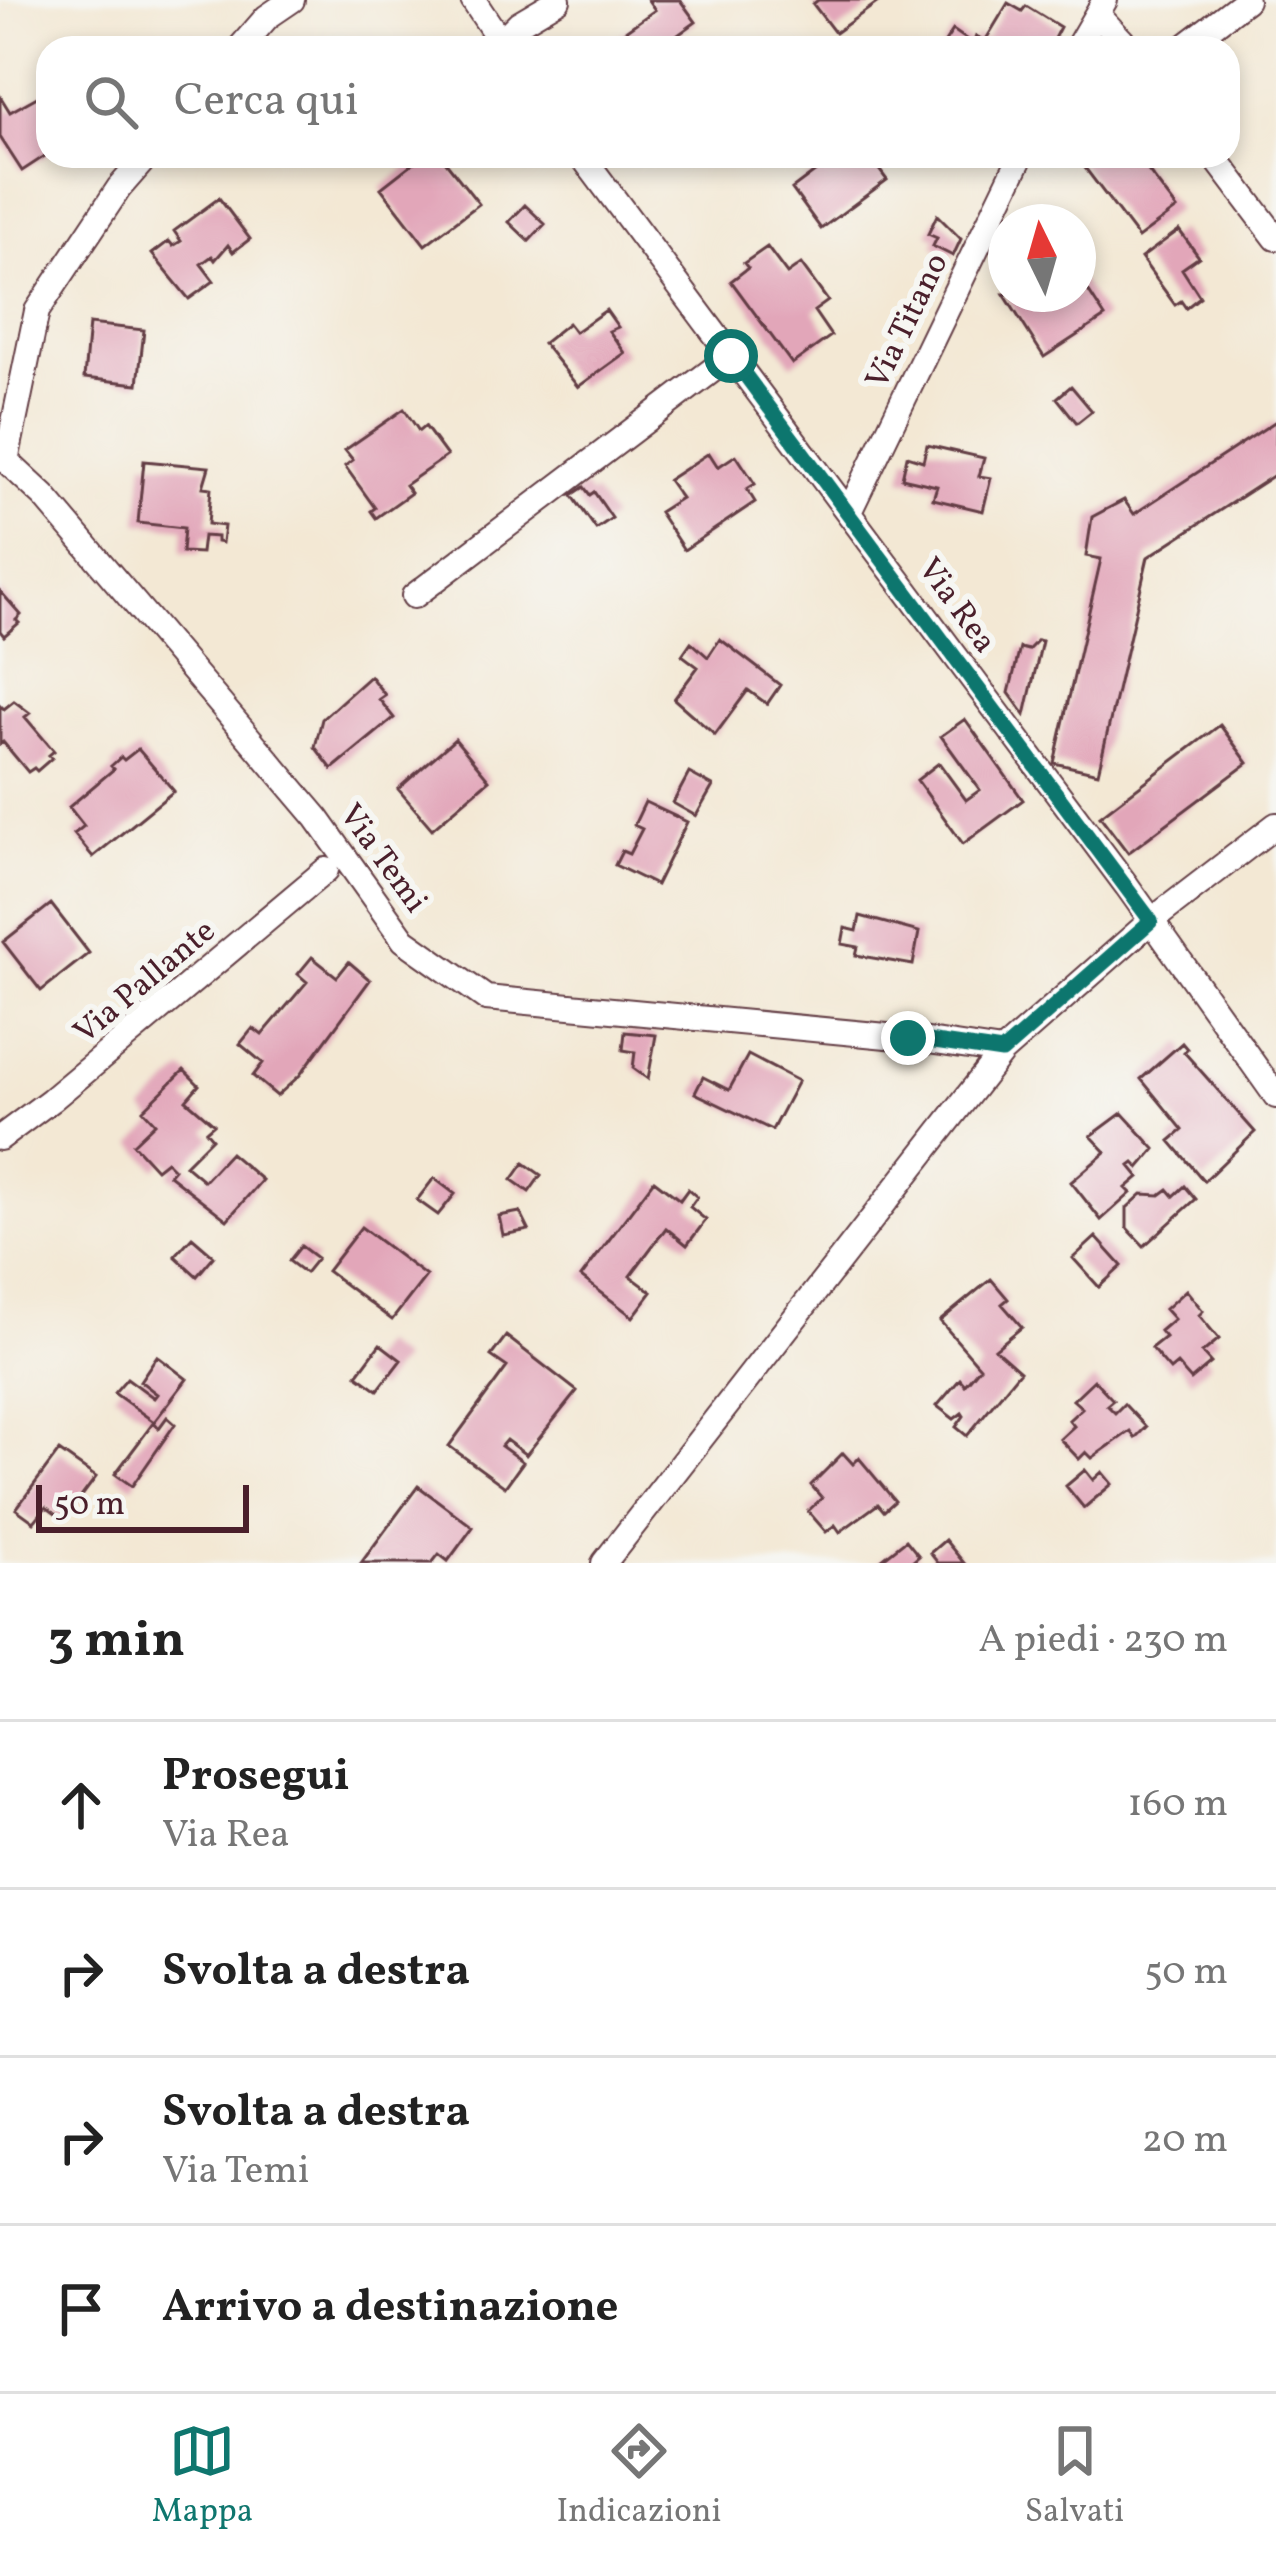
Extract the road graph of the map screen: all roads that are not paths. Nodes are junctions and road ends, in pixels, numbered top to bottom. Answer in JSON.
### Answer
{"nodes":[{"id":1,"x":292,"y":0,"type":"edge"},
{"id":2,"x":473,"y":0,"type":"edge"},
{"id":3,"x":558,"y":0,"type":"edge"},
{"id":4,"x":1246,"y":0,"type":"edge"},
{"id":5,"x":1101,"y":7,"type":"edge"},
{"id":6,"x":250,"y":36,"type":"edge"},
{"id":7,"x":497,"y":36,"type":"edge"},
{"id":8,"x":510,"y":36,"type":"edge"},
{"id":9,"x":1084,"y":36,"type":"edge"},
{"id":10,"x":1121,"y":36,"type":"edge"},
{"id":11,"x":1199,"y":36,"type":"edge"},
{"id":12,"x":136,"y":168,"type":"edge"},
{"id":13,"x":591,"y":168,"type":"edge"},
{"id":14,"x":1015,"y":168,"type":"edge"},
{"id":15,"x":1223,"y":168,"type":"edge"},
{"id":16,"x":1276,"y":238,"type":"edge"},
{"id":17,"x":731,"y":356,"type":"junction"},
{"id":18,"x":3,"y":458,"type":"edge"},
{"id":19,"x":849,"y":512,"type":"junction"},
{"id":20,"x":413,"y":596,"type":"dead end"},
{"id":21,"x":1276,"y":825,"type":"edge"},
{"id":22,"x":326,"y":870,"type":"dead end"},
{"id":23,"x":1151,"y":921,"type":"junction"},
{"id":24,"x":1002,"y":1052,"type":"junction"},
{"id":25,"x":1276,"y":1096,"type":"edge"},
{"id":26,"x":0,"y":1138,"type":"edge"},
{"id":27,"x":606,"y":1562,"type":"edge"}],
"edges":[{"from":1,"to":6,"type":"street"},
{"from":2,"to":7,"type":"street"},
{"from":3,"to":8,"type":"street"},
{"from":4,"to":11,"type":"street"},
{"from":5,"to":9,"type":"street"},
{"from":5,"to":10,"type":"street"},
{"from":12,"to":18,"type":"street"},
{"from":13,"to":17,"type":"street","name":"Via Rea"},
{"from":14,"to":19,"type":"street","name":"Via Titano"},
{"from":15,"to":16,"type":"street"},
{"from":17,"to":19,"type":"street","name":"Via Rea"},
{"from":17,"to":20,"type":"street"},
{"from":18,"to":24,"type":"street","name":"Via Temi"},
{"from":19,"to":23,"type":"street","name":"Via Rea"},
{"from":21,"to":23,"type":"street"},
{"from":22,"to":26,"type":"street","name":"Via Pallante"},
{"from":23,"to":24,"type":"street"},
{"from":23,"to":25,"type":"street","name":"Via Rea"},
{"from":24,"to":27,"type":"street"}]}
